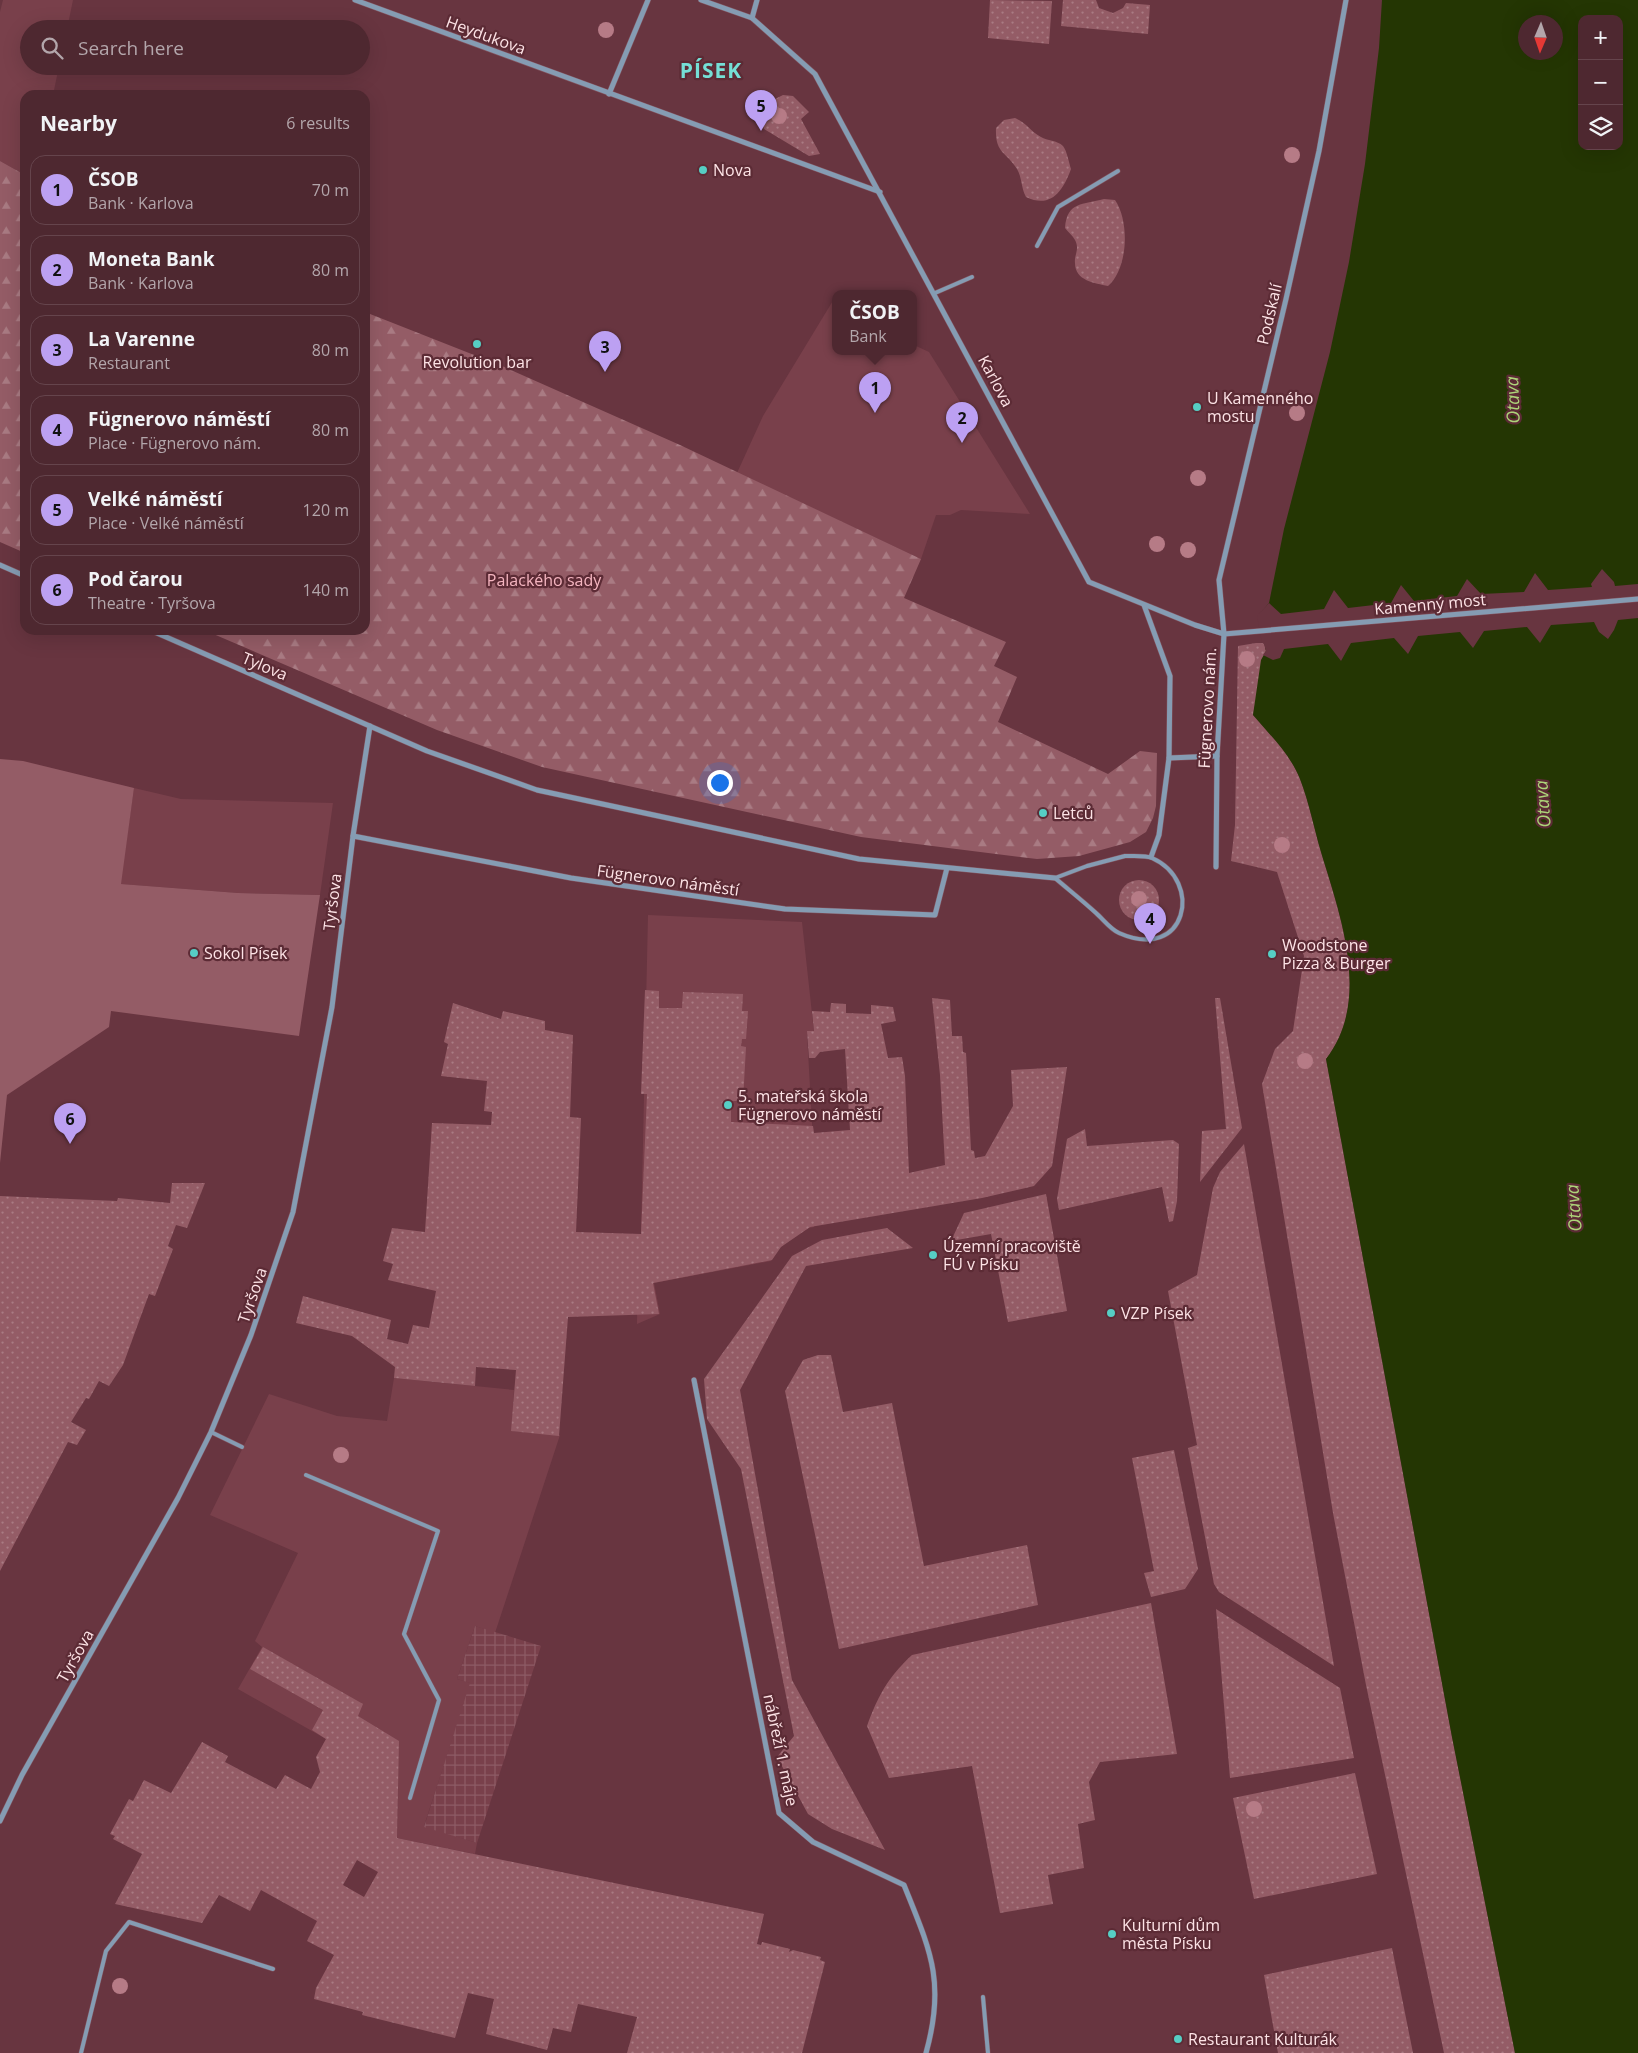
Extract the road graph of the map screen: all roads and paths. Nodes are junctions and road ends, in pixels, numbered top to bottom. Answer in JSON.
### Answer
{"nodes":[{"id":1,"x":355,"y":0,"type":"edge"},
{"id":2,"x":648,"y":0,"type":"edge"},
{"id":3,"x":701,"y":0,"type":"edge"},
{"id":4,"x":757,"y":0,"type":"edge"},
{"id":5,"x":1346,"y":0,"type":"edge"},
{"id":6,"x":752,"y":18,"type":"junction"},
{"id":7,"x":609,"y":94,"type":"junction"},
{"id":8,"x":1118,"y":172,"type":"dead end"},
{"id":9,"x":881,"y":192,"type":"junction"},
{"id":10,"x":1037,"y":246,"type":"dead end"},
{"id":11,"x":972,"y":277,"type":"dead end"},
{"id":12,"x":935,"y":293,"type":"junction"},
{"id":13,"x":0,"y":565,"type":"edge"},
{"id":14,"x":20,"y":574,"type":"edge"},
{"id":15,"x":1090,"y":582,"type":"joint"},
{"id":16,"x":1638,"y":599,"type":"edge"},
{"id":17,"x":1144,"y":605,"type":"junction"},
{"id":18,"x":1224,"y":634,"type":"junction"},
{"id":19,"x":161,"y":635,"type":"edge"},
{"id":20,"x":370,"y":726,"type":"junction"},
{"id":21,"x":1217,"y":756,"type":"junction"},
{"id":22,"x":1169,"y":758,"type":"junction"},
{"id":23,"x":353,"y":836,"type":"junction"},
{"id":24,"x":1151,"y":857,"type":"junction"},
{"id":25,"x":1216,"y":867,"type":"dead end"},
{"id":26,"x":947,"y":868,"type":"junction"},
{"id":27,"x":1056,"y":878,"type":"junction"},
{"id":28,"x":694,"y":1380,"type":"dead end"},
{"id":29,"x":211,"y":1432,"type":"junction"},
{"id":30,"x":242,"y":1447,"type":"dead end"},
{"id":31,"x":306,"y":1475,"type":"dead end"},
{"id":32,"x":410,"y":1798,"type":"dead end"},
{"id":33,"x":0,"y":1820,"type":"edge"},
{"id":34,"x":273,"y":1969,"type":"dead end"},
{"id":35,"x":983,"y":1997,"type":"dead end"},
{"id":36,"x":81,"y":2053,"type":"edge"},
{"id":37,"x":926,"y":2053,"type":"edge"},
{"id":38,"x":988,"y":2053,"type":"edge"}],
"edges":[{"from":1,"to":7,"type":"street","name":"Heydukova"},
{"from":2,"to":7,"type":"street"},
{"from":3,"to":6,"type":"street"},
{"from":4,"to":6,"type":"street"},
{"from":5,"to":18,"type":"street","name":"Podskalí"},
{"from":6,"to":9,"type":"street","name":"Karlova"},
{"from":7,"to":9,"type":"street","name":"Heydukova"},
{"from":8,"to":10,"type":"lane"},
{"from":9,"to":12,"type":"street","name":"Karlova"},
{"from":11,"to":12,"type":"lane"},
{"from":12,"to":15,"type":"street","name":"Karlova"},
{"from":13,"to":14,"type":"street"},
{"from":15,"to":17,"type":"street","name":"Fügnerovo nám."},
{"from":16,"to":18,"type":"street","name":"Kamenný most"},
{"from":17,"to":18,"type":"street","name":"Fügnerovo nám."},
{"from":17,"to":22,"type":"street"},
{"from":18,"to":21,"type":"street","name":"Fügnerovo nám."},
{"from":19,"to":20,"type":"street","name":"Tylova"},
{"from":20,"to":23,"type":"street","name":"Tyršova"},
{"from":20,"to":26,"type":"street"},
{"from":21,"to":22,"type":"street"},
{"from":21,"to":25,"type":"street","name":"Fügnerovo nám."},
{"from":22,"to":24,"type":"street"},
{"from":23,"to":26,"type":"street","name":"Fügnerovo náměstí"},
{"from":23,"to":29,"type":"street","name":"Tyršova"},
{"from":24,"to":27,"type":"lane"},
{"from":24,"to":27,"type":"lane"},
{"from":26,"to":27,"type":"street"},
{"from":28,"to":37,"type":"street","name":"nábřeží 1. máje"},
{"from":29,"to":30,"type":"lane"},
{"from":29,"to":33,"type":"street","name":"Tyršova"},
{"from":31,"to":32,"type":"lane"},
{"from":34,"to":36,"type":"lane"},
{"from":35,"to":38,"type":"lane"}]}
